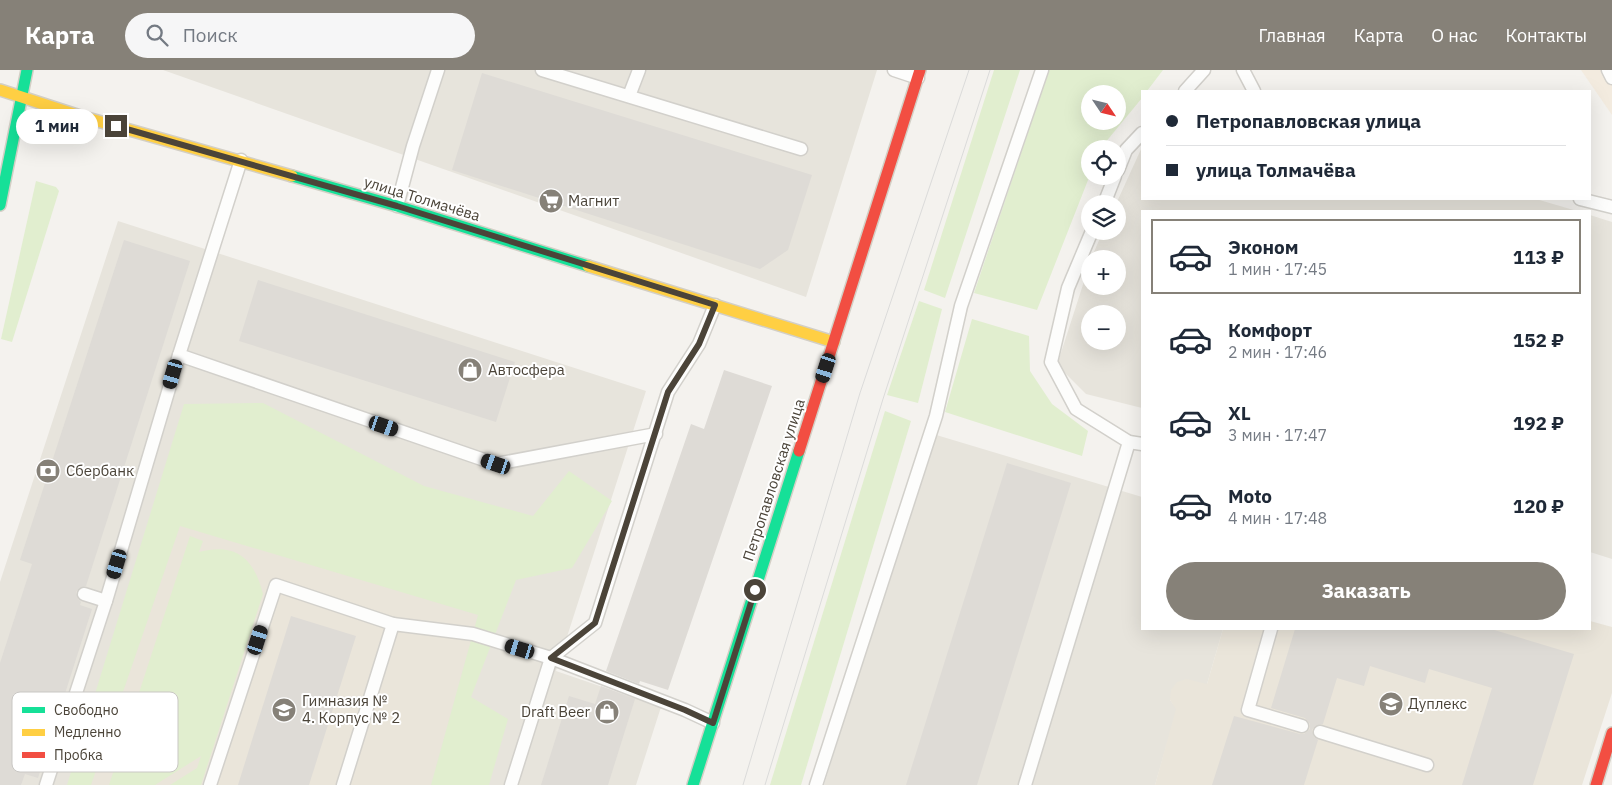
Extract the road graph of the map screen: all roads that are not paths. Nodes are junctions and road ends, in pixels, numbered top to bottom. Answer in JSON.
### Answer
{"nodes":[{"id":1,"x":27,"y":70,"type":"edge"},
{"id":2,"x":542,"y":70,"type":"edge"},
{"id":3,"x":639,"y":70,"type":"edge"},
{"id":4,"x":894,"y":70,"type":"edge"},
{"id":5,"x":1042,"y":70,"type":"edge"},
{"id":6,"x":1204,"y":70,"type":"edge"},
{"id":7,"x":1243,"y":70,"type":"edge"},
{"id":8,"x":1608,"y":70,"type":"edge"},
{"id":9,"x":435,"y":73,"type":"edge"},
{"id":10,"x":919,"y":74,"type":"edge"},
{"id":11,"x":1612,"y":78,"type":"edge"},
{"id":12,"x":0,"y":90,"type":"edge"},
{"id":13,"x":1186,"y":90,"type":"edge"},
{"id":14,"x":1253,"y":90,"type":"edge"},
{"id":15,"x":629,"y":96,"type":"junction"},
{"id":16,"x":22,"y":97,"type":"junction"},
{"id":17,"x":1141,"y":134,"type":"edge"},
{"id":18,"x":800,"y":149,"type":"dead end"},
{"id":19,"x":1126,"y":150,"type":"edge"},
{"id":20,"x":241,"y":160,"type":"junction"},
{"id":21,"x":1585,"y":200,"type":"edge"},
{"id":22,"x":0,"y":206,"type":"edge"},
{"id":23,"x":397,"y":206,"type":"junction"},
{"id":24,"x":1612,"y":206,"type":"edge"},
{"id":25,"x":1088,"y":240,"type":"edge"},
{"id":26,"x":715,"y":305,"type":"junction"},
{"id":27,"x":834,"y":342,"type":"junction"},
{"id":28,"x":179,"y":355,"type":"junction"},
{"id":29,"x":656,"y":434,"type":"junction"},
{"id":30,"x":1129,"y":442,"type":"junction"},
{"id":31,"x":1141,"y":444,"type":"edge"},
{"id":32,"x":84,"y":594,"type":"dead end"},
{"id":33,"x":106,"y":601,"type":"junction"},
{"id":34,"x":394,"y":624,"type":"junction"},
{"id":35,"x":1270,"y":630,"type":"edge"},
{"id":36,"x":551,"y":658,"type":"junction"},
{"id":37,"x":76,"y":692,"type":"edge"},
{"id":38,"x":713,"y":723,"type":"junction"},
{"id":39,"x":1302,"y":726,"type":"dead end"},
{"id":40,"x":1320,"y":732,"type":"dead end"},
{"id":41,"x":1612,"y":733,"type":"edge"},
{"id":42,"x":1427,"y":765,"type":"dead end"},
{"id":43,"x":50,"y":772,"type":"edge"},
{"id":44,"x":46,"y":785,"type":"edge"},
{"id":45,"x":210,"y":785,"type":"edge"},
{"id":46,"x":343,"y":785,"type":"edge"},
{"id":47,"x":511,"y":785,"type":"edge"},
{"id":48,"x":693,"y":785,"type":"edge"},
{"id":49,"x":816,"y":785,"type":"edge"},
{"id":50,"x":1024,"y":785,"type":"edge"},
{"id":51,"x":1596,"y":785,"type":"edge"}],
"edges":[{"from":1,"to":16,"type":"street"},
{"from":2,"to":15,"type":"lane"},
{"from":3,"to":15,"type":"lane"},
{"from":4,"to":10,"type":"lane"},
{"from":5,"to":49,"type":"lane"},
{"from":6,"to":13,"type":"lane"},
{"from":7,"to":14,"type":"lane"},
{"from":8,"to":11,"type":"lane"},
{"from":9,"to":23,"type":"lane"},
{"from":10,"to":27,"type":"street","name":"Петропавловская улица"},
{"from":12,"to":16,"type":"street","name":"улица Толмачёва"},
{"from":15,"to":18,"type":"lane"},
{"from":16,"to":20,"type":"street","name":"улица Толмачёва"},
{"from":16,"to":22,"type":"street"},
{"from":17,"to":19,"type":"lane"},
{"from":20,"to":23,"type":"street","name":"улица Толмачёва"},
{"from":20,"to":28,"type":"lane"},
{"from":21,"to":24,"type":"lane"},
{"from":23,"to":26,"type":"street","name":"улица Толмачёва"},
{"from":25,"to":30,"type":"lane"},
{"from":26,"to":27,"type":"street","name":"улица Толмачёва"},
{"from":26,"to":29,"type":"lane"},
{"from":27,"to":38,"type":"street","name":"Петропавловская улица"},
{"from":28,"to":29,"type":"lane"},
{"from":28,"to":33,"type":"lane"},
{"from":29,"to":36,"type":"lane"},
{"from":30,"to":31,"type":"lane"},
{"from":30,"to":50,"type":"lane"},
{"from":32,"to":33,"type":"lane"},
{"from":33,"to":37,"type":"lane"},
{"from":34,"to":36,"type":"lane"},
{"from":34,"to":45,"type":"lane"},
{"from":34,"to":46,"type":"lane"},
{"from":35,"to":39,"type":"lane"},
{"from":36,"to":38,"type":"lane"},
{"from":36,"to":47,"type":"lane"},
{"from":38,"to":48,"type":"street","name":"Петропавловская улица"},
{"from":40,"to":42,"type":"lane"},
{"from":41,"to":51,"type":"street"},
{"from":43,"to":44,"type":"lane"}]}
